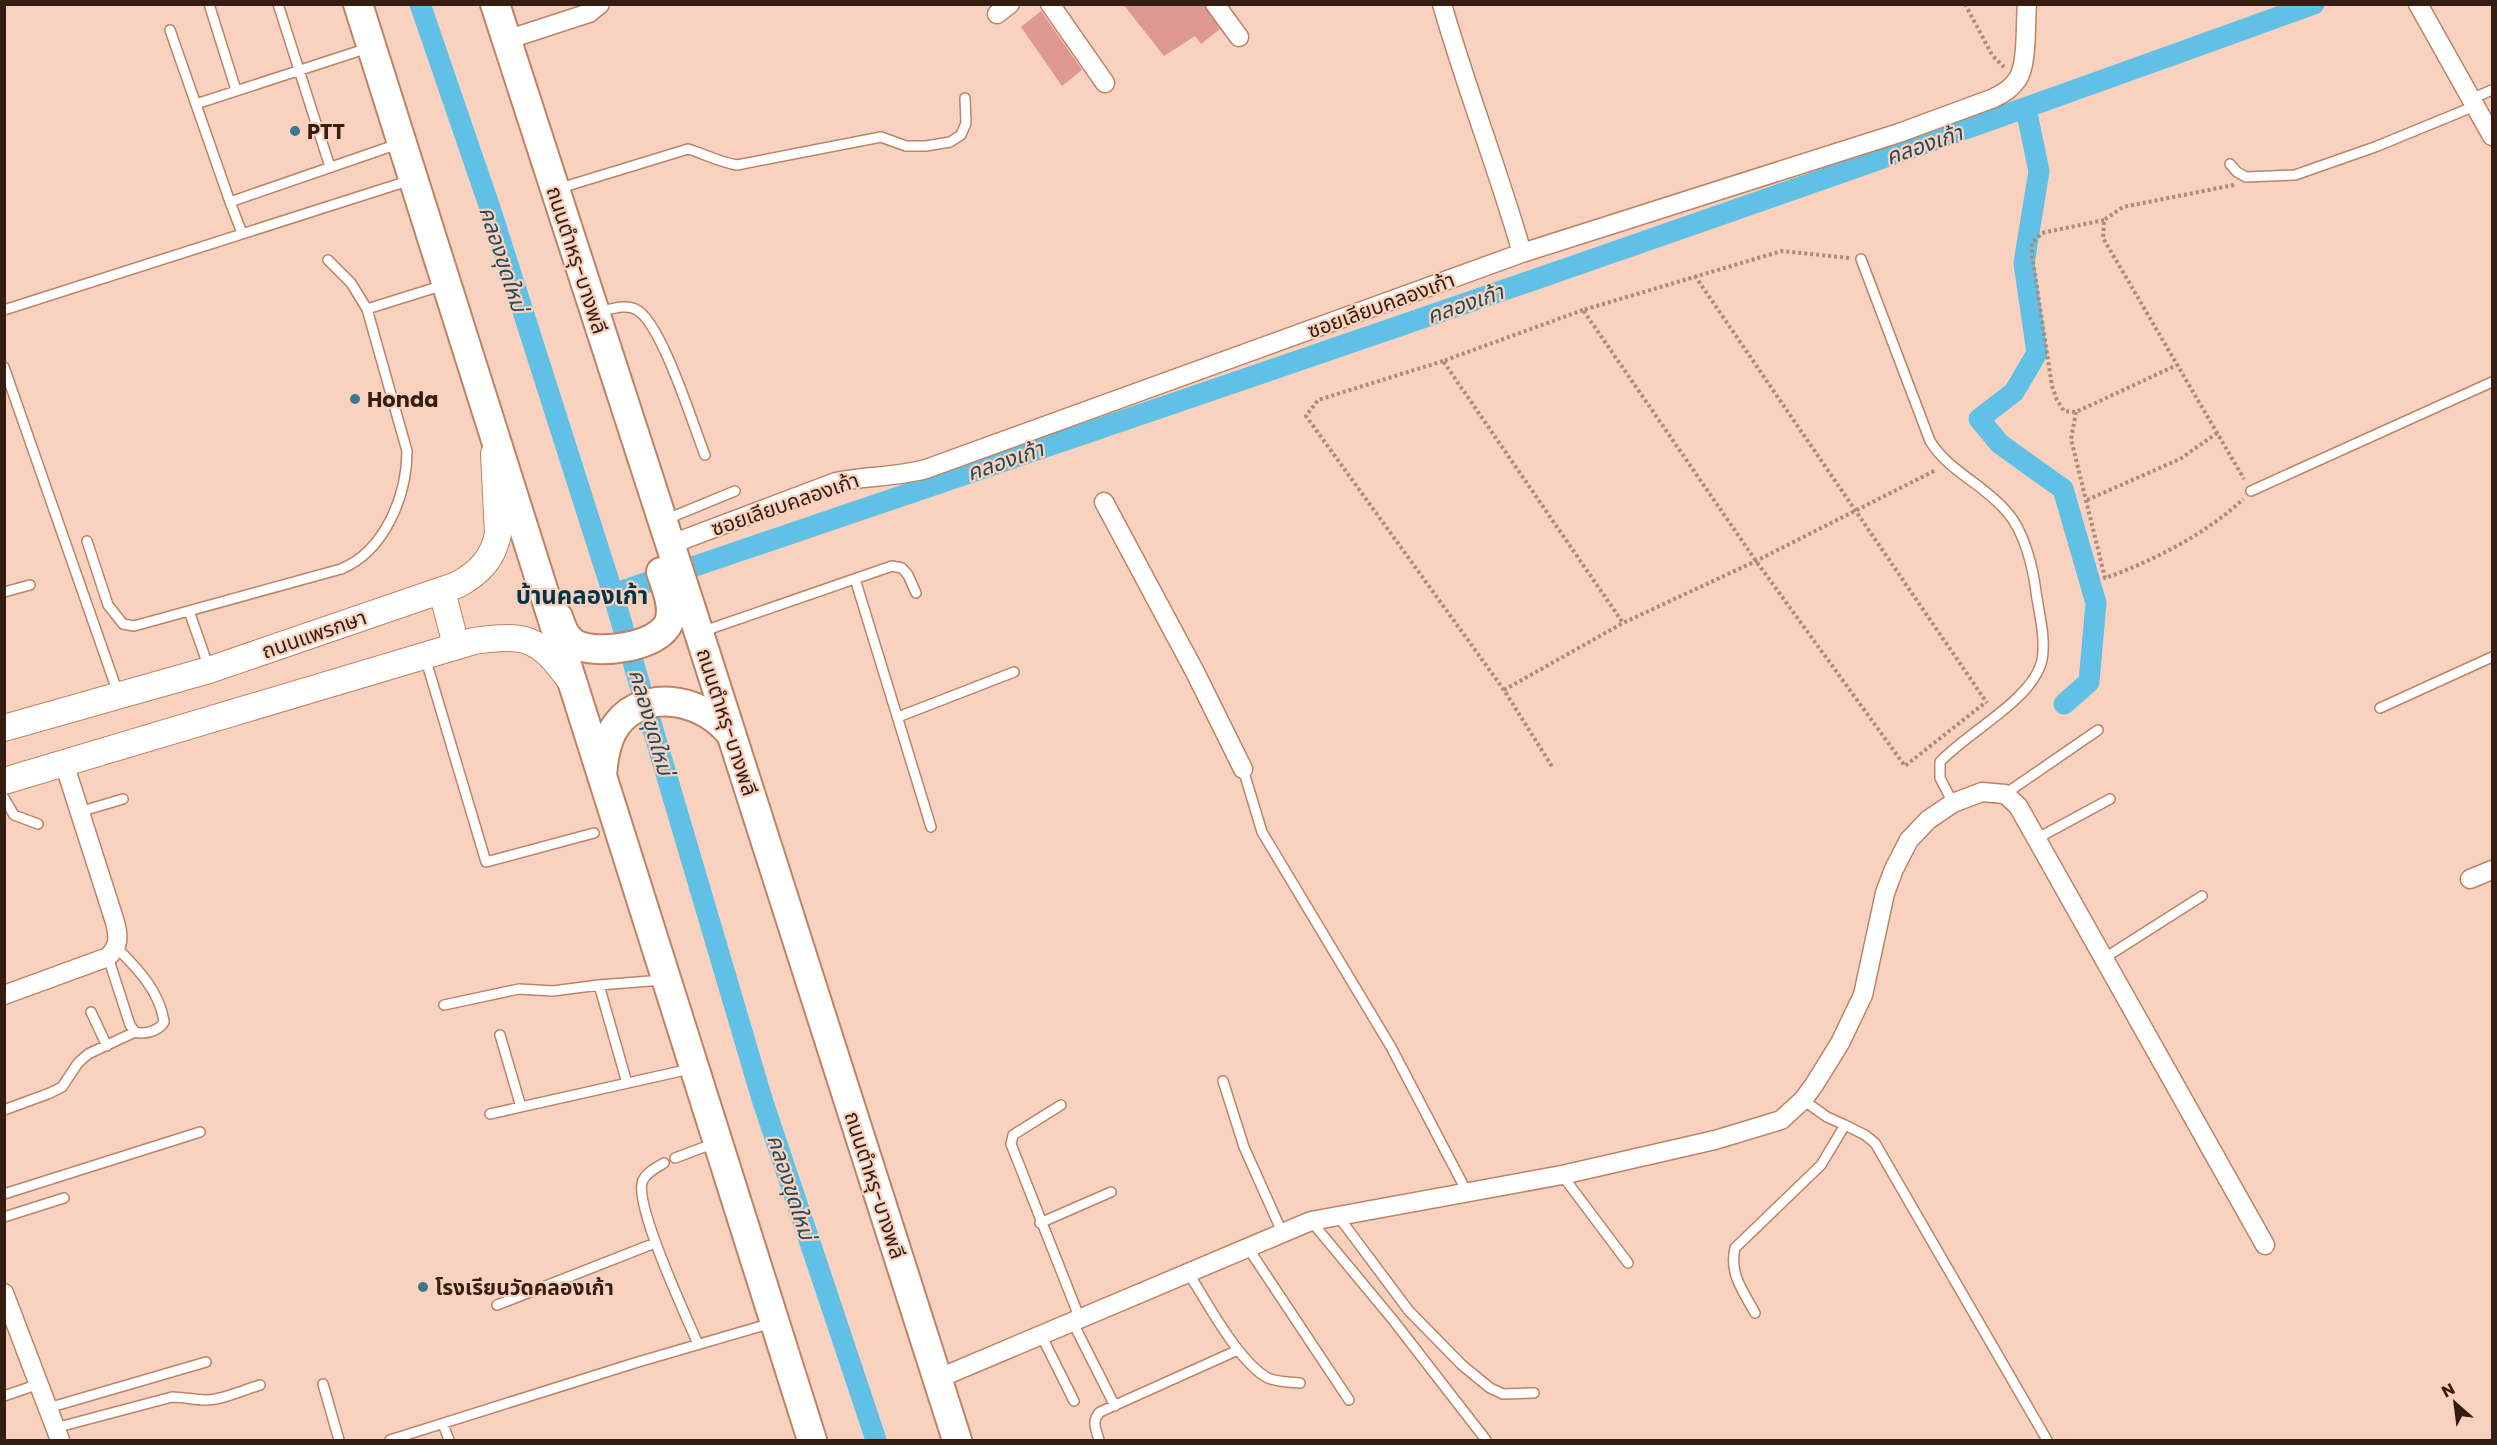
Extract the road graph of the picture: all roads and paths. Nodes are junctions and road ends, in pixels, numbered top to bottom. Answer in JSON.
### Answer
{"nodes":[{"id":1,"x":209,"y":4,"type":"edge"},
{"id":2,"x":278,"y":4,"type":"edge"},
{"id":3,"x":358,"y":4,"type":"edge"},
{"id":4,"x":495,"y":4,"type":"edge"},
{"id":5,"x":600,"y":4,"type":"edge"},
{"id":6,"x":1050,"y":4,"type":"edge"},
{"id":7,"x":1215,"y":4,"type":"edge"},
{"id":8,"x":1442,"y":4,"type":"edge"},
{"id":9,"x":1965,"y":4,"type":"edge"},
{"id":10,"x":2027,"y":4,"type":"edge"},
{"id":11,"x":2419,"y":7,"type":"edge"},
{"id":12,"x":170,"y":30,"type":"dead end"},
{"id":13,"x":1239,"y":37,"type":"dead end"},
{"id":14,"x":506,"y":40,"type":"junction"},
{"id":15,"x":372,"y":47,"type":"junction"},
{"id":16,"x":297,"y":71,"type":"junction"},
{"id":17,"x":2019,"y":79,"type":"junction"},
{"id":18,"x":1106,"y":83,"type":"dead end"},
{"id":19,"x":236,"y":90,"type":"junction"},
{"id":20,"x":2493,"y":90,"type":"edge"},
{"id":21,"x":965,"y":98,"type":"dead end"},
{"id":22,"x":2473,"y":103,"type":"junction"},
{"id":23,"x":196,"y":104,"type":"junction"},
{"id":24,"x":2493,"y":136,"type":"edge"},
{"id":25,"x":403,"y":143,"type":"junction"},
{"id":26,"x":2230,"y":164,"type":"dead end"},
{"id":27,"x":330,"y":167,"type":"junction"},
{"id":28,"x":2273,"y":177,"type":"junction"},
{"id":29,"x":415,"y":178,"type":"junction"},
{"id":30,"x":555,"y":190,"type":"junction"},
{"id":31,"x":230,"y":202,"type":"junction"},
{"id":32,"x":2104,"y":220,"type":"junction"},
{"id":33,"x":242,"y":233,"type":"junction"},
{"id":34,"x":1522,"y":253,"type":"junction"},
{"id":35,"x":328,"y":260,"type":"dead end"},
{"id":36,"x":1861,"y":260,"type":"joint"},
{"id":37,"x":1695,"y":276,"type":"junction"},
{"id":38,"x":447,"y":284,"type":"junction"},
{"id":39,"x":366,"y":309,"type":"junction"},
{"id":40,"x":4,"y":310,"type":"edge"},
{"id":41,"x":1583,"y":310,"type":"junction"},
{"id":42,"x":594,"y":313,"type":"junction"},
{"id":43,"x":1443,"y":361,"type":"junction"},
{"id":44,"x":2177,"y":365,"type":"junction"},
{"id":45,"x":4,"y":367,"type":"edge"},
{"id":46,"x":2493,"y":382,"type":"edge"},
{"id":47,"x":479,"y":383,"type":"junction"},
{"id":48,"x":2076,"y":412,"type":"junction"},
{"id":49,"x":493,"y":430,"type":"junction"},
{"id":50,"x":2217,"y":433,"type":"junction"},
{"id":51,"x":639,"y":450,"type":"junction"},
{"id":52,"x":705,"y":455,"type":"dead end"},
{"id":53,"x":1948,"y":464,"type":"junction"},
{"id":54,"x":735,"y":490,"type":"dead end"},
{"id":55,"x":2251,"y":491,"type":"junction"},
{"id":56,"x":2087,"y":500,"type":"junction"},
{"id":57,"x":1104,"y":502,"type":"dead end"},
{"id":58,"x":1856,"y":511,"type":"junction"},
{"id":59,"x":87,"y":541,"type":"dead end"},
{"id":60,"x":665,"y":545,"type":"junction"},
{"id":61,"x":1756,"y":561,"type":"junction"},
{"id":62,"x":855,"y":579,"type":"junction"},
{"id":63,"x":30,"y":585,"type":"dead end"},
{"id":64,"x":442,"y":591,"type":"junction"},
{"id":65,"x":4,"y":592,"type":"edge"},
{"id":66,"x":916,"y":593,"type":"dead end"},
{"id":67,"x":677,"y":596,"type":"junction"},
{"id":68,"x":189,"y":611,"type":"junction"},
{"id":69,"x":1623,"y":623,"type":"junction"},
{"id":70,"x":699,"y":633,"type":"junction"},
{"id":71,"x":456,"y":645,"type":"junction"},
{"id":72,"x":424,"y":655,"type":"junction"},
{"id":73,"x":2493,"y":657,"type":"edge"},
{"id":74,"x":209,"y":670,"type":"junction"},
{"id":75,"x":1014,"y":672,"type":"dead end"},
{"id":76,"x":571,"y":681,"type":"junction"},
{"id":77,"x":1504,"y":690,"type":"junction"},
{"id":78,"x":119,"y":696,"type":"junction"},
{"id":79,"x":1986,"y":702,"type":"junction"},
{"id":80,"x":2380,"y":708,"type":"dead end"},
{"id":81,"x":1995,"y":716,"type":"junction"},
{"id":82,"x":898,"y":717,"type":"junction"},
{"id":83,"x":4,"y":728,"type":"edge"},
{"id":84,"x":2098,"y":730,"type":"dead end"},
{"id":85,"x":731,"y":734,"type":"junction"},
{"id":86,"x":64,"y":763,"type":"junction"},
{"id":87,"x":1554,"y":768,"type":"dead end"},
{"id":88,"x":1243,"y":769,"type":"joint"},
{"id":89,"x":601,"y":777,"type":"junction"},
{"id":90,"x":4,"y":781,"type":"edge"},
{"id":91,"x":2005,"y":794,"type":"junction"},
{"id":92,"x":4,"y":798,"type":"edge"},
{"id":93,"x":123,"y":799,"type":"dead end"},
{"id":94,"x":2110,"y":799,"type":"dead end"},
{"id":95,"x":1953,"y":803,"type":"junction"},
{"id":96,"x":79,"y":812,"type":"junction"},
{"id":97,"x":38,"y":824,"type":"dead end"},
{"id":98,"x":931,"y":827,"type":"dead end"},
{"id":99,"x":594,"y":833,"type":"dead end"},
{"id":100,"x":2036,"y":839,"type":"junction"},
{"id":101,"x":2493,"y":870,"type":"edge"},
{"id":102,"x":2470,"y":879,"type":"dead end"},
{"id":103,"x":2202,"y":896,"type":"dead end"},
{"id":104,"x":112,"y":953,"type":"junction"},
{"id":105,"x":2103,"y":958,"type":"junction"},
{"id":106,"x":666,"y":980,"type":"junction"},
{"id":107,"x":598,"y":985,"type":"junction"},
{"id":108,"x":4,"y":995,"type":"edge"},
{"id":109,"x":444,"y":1005,"type":"dead end"},
{"id":110,"x":92,"y":1012,"type":"dead end"},
{"id":111,"x":135,"y":1032,"type":"junction"},
{"id":112,"x":500,"y":1035,"type":"dead end"},
{"id":113,"x":107,"y":1046,"type":"junction"},
{"id":114,"x":694,"y":1068,"type":"junction"},
{"id":115,"x":1222,"y":1081,"type":"dead end"},
{"id":116,"x":627,"y":1083,"type":"junction"},
{"id":117,"x":1803,"y":1100,"type":"junction"},
{"id":118,"x":1061,"y":1105,"type":"dead end"},
{"id":119,"x":521,"y":1107,"type":"junction"},
{"id":120,"x":4,"y":1110,"type":"edge"},
{"id":121,"x":490,"y":1114,"type":"dead end"},
{"id":122,"x":1845,"y":1125,"type":"junction"},
{"id":123,"x":200,"y":1132,"type":"dead end"},
{"id":124,"x":717,"y":1142,"type":"junction"},
{"id":125,"x":675,"y":1158,"type":"dead end"},
{"id":126,"x":664,"y":1163,"type":"dead end"},
{"id":127,"x":1562,"y":1175,"type":"junction"},
{"id":128,"x":1112,"y":1192,"type":"dead end"},
{"id":129,"x":4,"y":1194,"type":"edge"},
{"id":130,"x":1468,"y":1194,"type":"junction"},
{"id":131,"x":64,"y":1198,"type":"dead end"},
{"id":132,"x":1338,"y":1216,"type":"junction"},
{"id":133,"x":4,"y":1217,"type":"edge"},
{"id":134,"x":1311,"y":1221,"type":"junction"},
{"id":135,"x":1040,"y":1223,"type":"junction"},
{"id":136,"x":1282,"y":1232,"type":"junction"},
{"id":137,"x":655,"y":1243,"type":"junction"},
{"id":138,"x":2265,"y":1245,"type":"dead end"},
{"id":139,"x":1248,"y":1248,"type":"junction"},
{"id":140,"x":1628,"y":1263,"type":"dead end"},
{"id":141,"x":1189,"y":1274,"type":"junction"},
{"id":142,"x":4,"y":1293,"type":"edge"},
{"id":143,"x":497,"y":1305,"type":"dead end"},
{"id":144,"x":1755,"y":1313,"type":"dead end"},
{"id":145,"x":1076,"y":1321,"type":"junction"},
{"id":146,"x":775,"y":1323,"type":"junction"},
{"id":147,"x":1041,"y":1335,"type":"junction"},
{"id":148,"x":698,"y":1344,"type":"junction"},
{"id":149,"x":1238,"y":1350,"type":"junction"},
{"id":150,"x":206,"y":1362,"type":"dead end"},
{"id":151,"x":937,"y":1378,"type":"junction"},
{"id":152,"x":1300,"y":1383,"type":"dead end"},
{"id":153,"x":39,"y":1384,"type":"junction"},
{"id":154,"x":323,"y":1384,"type":"dead end"},
{"id":155,"x":260,"y":1385,"type":"dead end"},
{"id":156,"x":1534,"y":1393,"type":"dead end"},
{"id":157,"x":4,"y":1396,"type":"edge"},
{"id":158,"x":1349,"y":1400,"type":"dead end"},
{"id":159,"x":1074,"y":1401,"type":"dead end"},
{"id":160,"x":1115,"y":1406,"type":"junction"},
{"id":161,"x":48,"y":1408,"type":"junction"},
{"id":162,"x":442,"y":1424,"type":"junction"},
{"id":163,"x":58,"y":1434,"type":"edge"},
{"id":164,"x":339,"y":1440,"type":"edge"},
{"id":165,"x":390,"y":1440,"type":"edge"},
{"id":166,"x":449,"y":1440,"type":"edge"},
{"id":167,"x":812,"y":1440,"type":"edge"},
{"id":168,"x":957,"y":1440,"type":"edge"},
{"id":169,"x":1099,"y":1440,"type":"edge"},
{"id":170,"x":1486,"y":1440,"type":"edge"},
{"id":171,"x":2047,"y":1440,"type":"edge"}],
"edges":[{"from":1,"to":19,"type":"lane"},
{"from":2,"to":16,"type":"lane"},
{"from":3,"to":15,"type":"main road"},
{"from":4,"to":14,"type":"main road","name":"ถนนตำหรุ-บางพลี"},
{"from":5,"to":14,"type":"street"},
{"from":6,"to":18,"type":"street"},
{"from":7,"to":13,"type":"street"},
{"from":8,"to":34,"type":"street"},
{"from":9,"to":17,"type":"path"},
{"from":10,"to":17,"type":"street"},
{"from":11,"to":22,"type":"street"},
{"from":12,"to":23,"type":"lane"},
{"from":14,"to":30,"type":"main road","name":"ถนนตำหรุ-บางพลี"},
{"from":15,"to":16,"type":"lane"},
{"from":15,"to":25,"type":"main road"},
{"from":16,"to":19,"type":"lane"},
{"from":16,"to":27,"type":"lane"},
{"from":17,"to":34,"type":"street","name":"ซอยเลียบคลองเก้า"},
{"from":19,"to":23,"type":"lane"},
{"from":20,"to":22,"type":"lane"},
{"from":21,"to":30,"type":"lane"},
{"from":22,"to":24,"type":"street"},
{"from":22,"to":28,"type":"lane"},
{"from":23,"to":31,"type":"lane"},
{"from":25,"to":27,"type":"lane"},
{"from":25,"to":29,"type":"main road"},
{"from":26,"to":28,"type":"lane"},
{"from":27,"to":31,"type":"lane"},
{"from":28,"to":32,"type":"path"},
{"from":29,"to":33,"type":"lane"},
{"from":29,"to":38,"type":"main road"},
{"from":30,"to":42,"type":"main road","name":"ถนนตำหรุ-บางพลี"},
{"from":31,"to":33,"type":"lane"},
{"from":32,"to":44,"type":"path"},
{"from":32,"to":48,"type":"path"},
{"from":33,"to":40,"type":"lane"},
{"from":34,"to":60,"type":"street","name":"ซอยเลียบคลองเก้า"},
{"from":35,"to":39,"type":"lane"},
{"from":36,"to":37,"type":"path"},
{"from":36,"to":53,"type":"lane"},
{"from":37,"to":41,"type":"path"},
{"from":37,"to":58,"type":"path"},
{"from":38,"to":39,"type":"lane"},
{"from":38,"to":47,"type":"main road"},
{"from":39,"to":68,"type":"lane"},
{"from":41,"to":43,"type":"path"},
{"from":41,"to":61,"type":"path"},
{"from":42,"to":51,"type":"main road","name":"ถนนตำหรุ-บางพลี"},
{"from":42,"to":52,"type":"lane"},
{"from":43,"to":69,"type":"path"},
{"from":43,"to":77,"type":"path"},
{"from":44,"to":48,"type":"path"},
{"from":44,"to":50,"type":"path"},
{"from":45,"to":78,"type":"lane"},
{"from":46,"to":55,"type":"lane"},
{"from":47,"to":49,"type":"main road"},
{"from":47,"to":67,"type":"main road"},
{"from":48,"to":56,"type":"path"},
{"from":49,"to":64,"type":"main road","name":"ถนนแพรกษา"},
{"from":49,"to":76,"type":"main road"},
{"from":50,"to":55,"type":"path"},
{"from":50,"to":56,"type":"path"},
{"from":51,"to":60,"type":"main road","name":"ถนนตำหรุ-บางพลี"},
{"from":51,"to":60,"type":"main road"},
{"from":53,"to":58,"type":"path"},
{"from":53,"to":81,"type":"lane"},
{"from":54,"to":60,"type":"lane"},
{"from":55,"to":56,"type":"path"},
{"from":57,"to":88,"type":"street"},
{"from":58,"to":61,"type":"path"},
{"from":58,"to":79,"type":"path"},
{"from":59,"to":68,"type":"lane"},
{"from":60,"to":67,"type":"main road","name":"ถนนตำหรุ-บางพลี"},
{"from":61,"to":69,"type":"path"},
{"from":61,"to":79,"type":"path"},
{"from":62,"to":66,"type":"lane"},
{"from":62,"to":70,"type":"lane"},
{"from":62,"to":82,"type":"lane"},
{"from":63,"to":65,"type":"lane"},
{"from":64,"to":71,"type":"main road"},
{"from":64,"to":74,"type":"main road","name":"ถนนแพรกษา"},
{"from":67,"to":70,"type":"main road","name":"ถนนตำหรุ-บางพลี"},
{"from":68,"to":74,"type":"lane"},
{"from":69,"to":77,"type":"path"},
{"from":70,"to":85,"type":"main road","name":"ถนนตำหรุ-บางพลี"},
{"from":71,"to":72,"type":"main road"},
{"from":71,"to":76,"type":"main road"},
{"from":72,"to":86,"type":"main road"},
{"from":72,"to":99,"type":"lane"},
{"from":73,"to":80,"type":"lane"},
{"from":74,"to":78,"type":"main road","name":"ถนนแพรกษา"},
{"from":75,"to":82,"type":"lane"},
{"from":76,"to":89,"type":"main road"},
{"from":77,"to":87,"type":"path"},
{"from":78,"to":83,"type":"main road","name":"ถนนแพรกษา"},
{"from":79,"to":81,"type":"path"},
{"from":81,"to":95,"type":"lane"},
{"from":82,"to":98,"type":"lane"},
{"from":84,"to":91,"type":"lane"},
{"from":85,"to":89,"type":"main road"},
{"from":85,"to":151,"type":"main road","name":"ถนนตำหรุ-บางพลี"},
{"from":86,"to":90,"type":"main road"},
{"from":86,"to":96,"type":"street"},
{"from":88,"to":130,"type":"lane"},
{"from":89,"to":106,"type":"main road"},
{"from":91,"to":95,"type":"street"},
{"from":91,"to":100,"type":"street"},
{"from":92,"to":97,"type":"lane"},
{"from":93,"to":96,"type":"lane"},
{"from":94,"to":100,"type":"lane"},
{"from":95,"to":117,"type":"street"},
{"from":96,"to":104,"type":"street"},
{"from":100,"to":105,"type":"street"},
{"from":101,"to":102,"type":"street"},
{"from":103,"to":105,"type":"lane"},
{"from":104,"to":108,"type":"street"},
{"from":104,"to":111,"type":"lane"},
{"from":104,"to":111,"type":"lane"},
{"from":105,"to":138,"type":"street"},
{"from":106,"to":107,"type":"lane"},
{"from":106,"to":114,"type":"main road"},
{"from":107,"to":109,"type":"lane"},
{"from":107,"to":116,"type":"lane"},
{"from":110,"to":113,"type":"lane"},
{"from":111,"to":113,"type":"lane"},
{"from":112,"to":119,"type":"lane"},
{"from":113,"to":120,"type":"lane"},
{"from":114,"to":116,"type":"lane"},
{"from":114,"to":124,"type":"main road"},
{"from":115,"to":136,"type":"lane"},
{"from":116,"to":119,"type":"lane"},
{"from":117,"to":122,"type":"lane"},
{"from":117,"to":127,"type":"street"},
{"from":118,"to":135,"type":"lane"},
{"from":119,"to":121,"type":"lane"},
{"from":122,"to":144,"type":"lane"},
{"from":122,"to":171,"type":"lane"},
{"from":123,"to":129,"type":"lane"},
{"from":124,"to":125,"type":"lane"},
{"from":124,"to":146,"type":"main road"},
{"from":126,"to":137,"type":"lane"},
{"from":127,"to":130,"type":"street"},
{"from":127,"to":140,"type":"lane"},
{"from":128,"to":135,"type":"lane"},
{"from":130,"to":132,"type":"street"},
{"from":131,"to":133,"type":"lane"},
{"from":132,"to":134,"type":"street"},
{"from":132,"to":156,"type":"lane"},
{"from":134,"to":136,"type":"street"},
{"from":134,"to":170,"type":"lane"},
{"from":135,"to":145,"type":"lane"},
{"from":136,"to":139,"type":"street"},
{"from":137,"to":143,"type":"lane"},
{"from":137,"to":148,"type":"lane"},
{"from":139,"to":141,"type":"street"},
{"from":139,"to":158,"type":"lane"},
{"from":141,"to":145,"type":"street"},
{"from":141,"to":149,"type":"lane"},
{"from":142,"to":153,"type":"street"},
{"from":145,"to":147,"type":"street"},
{"from":145,"to":160,"type":"lane"},
{"from":146,"to":148,"type":"lane"},
{"from":146,"to":167,"type":"main road"},
{"from":147,"to":151,"type":"street"},
{"from":147,"to":159,"type":"lane"},
{"from":148,"to":162,"type":"lane"},
{"from":149,"to":152,"type":"lane"},
{"from":149,"to":160,"type":"lane"},
{"from":150,"to":161,"type":"lane"},
{"from":151,"to":168,"type":"main road","name":"ถนนตำหรุ-บางพลี"},
{"from":153,"to":157,"type":"lane"},
{"from":153,"to":161,"type":"street"},
{"from":154,"to":164,"type":"lane"},
{"from":155,"to":163,"type":"lane"},
{"from":160,"to":169,"type":"lane"},
{"from":161,"to":163,"type":"street"},
{"from":162,"to":165,"type":"lane"},
{"from":162,"to":166,"type":"lane"}]}
